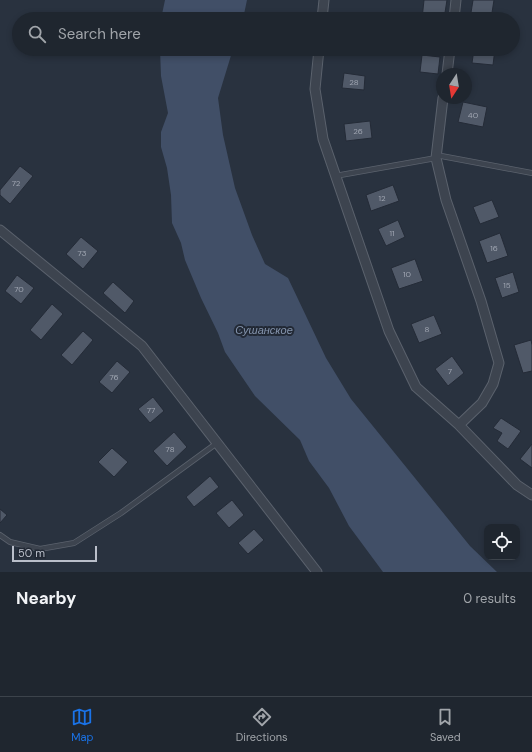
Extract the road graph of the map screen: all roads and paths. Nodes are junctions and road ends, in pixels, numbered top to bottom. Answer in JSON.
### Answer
{"nodes":[{"id":1,"x":324,"y":0,"type":"edge"},
{"id":2,"x":456,"y":0,"type":"edge"},
{"id":3,"x":323,"y":12,"type":"edge"},
{"id":4,"x":455,"y":12,"type":"edge"},
{"id":5,"x":318,"y":56,"type":"edge"},
{"id":6,"x":449,"y":56,"type":"edge"},
{"id":7,"x":448,"y":68,"type":"edge"},
{"id":8,"x":442,"y":104,"type":"edge"},
{"id":9,"x":436,"y":157,"type":"junction"},
{"id":10,"x":532,"y":173,"type":"edge"},
{"id":11,"x":335,"y":176,"type":"junction"},
{"id":12,"x":0,"y":230,"type":"edge"},
{"id":13,"x":459,"y":425,"type":"junction"},
{"id":14,"x":217,"y":443,"type":"junction"},
{"id":15,"x":532,"y":495,"type":"edge"},
{"id":16,"x":0,"y":535,"type":"edge"},
{"id":17,"x":317,"y":572,"type":"edge"}],
"edges":[{"from":1,"to":3,"type":"street"},
{"from":2,"to":4,"type":"street"},
{"from":5,"to":11,"type":"street"},
{"from":6,"to":7,"type":"street"},
{"from":8,"to":9,"type":"street"},
{"from":9,"to":10,"type":"lane"},
{"from":9,"to":11,"type":"lane"},
{"from":9,"to":13,"type":"street"},
{"from":11,"to":13,"type":"street"},
{"from":12,"to":14,"type":"street"},
{"from":13,"to":15,"type":"street"},
{"from":14,"to":16,"type":"lane"},
{"from":14,"to":17,"type":"street"}]}
